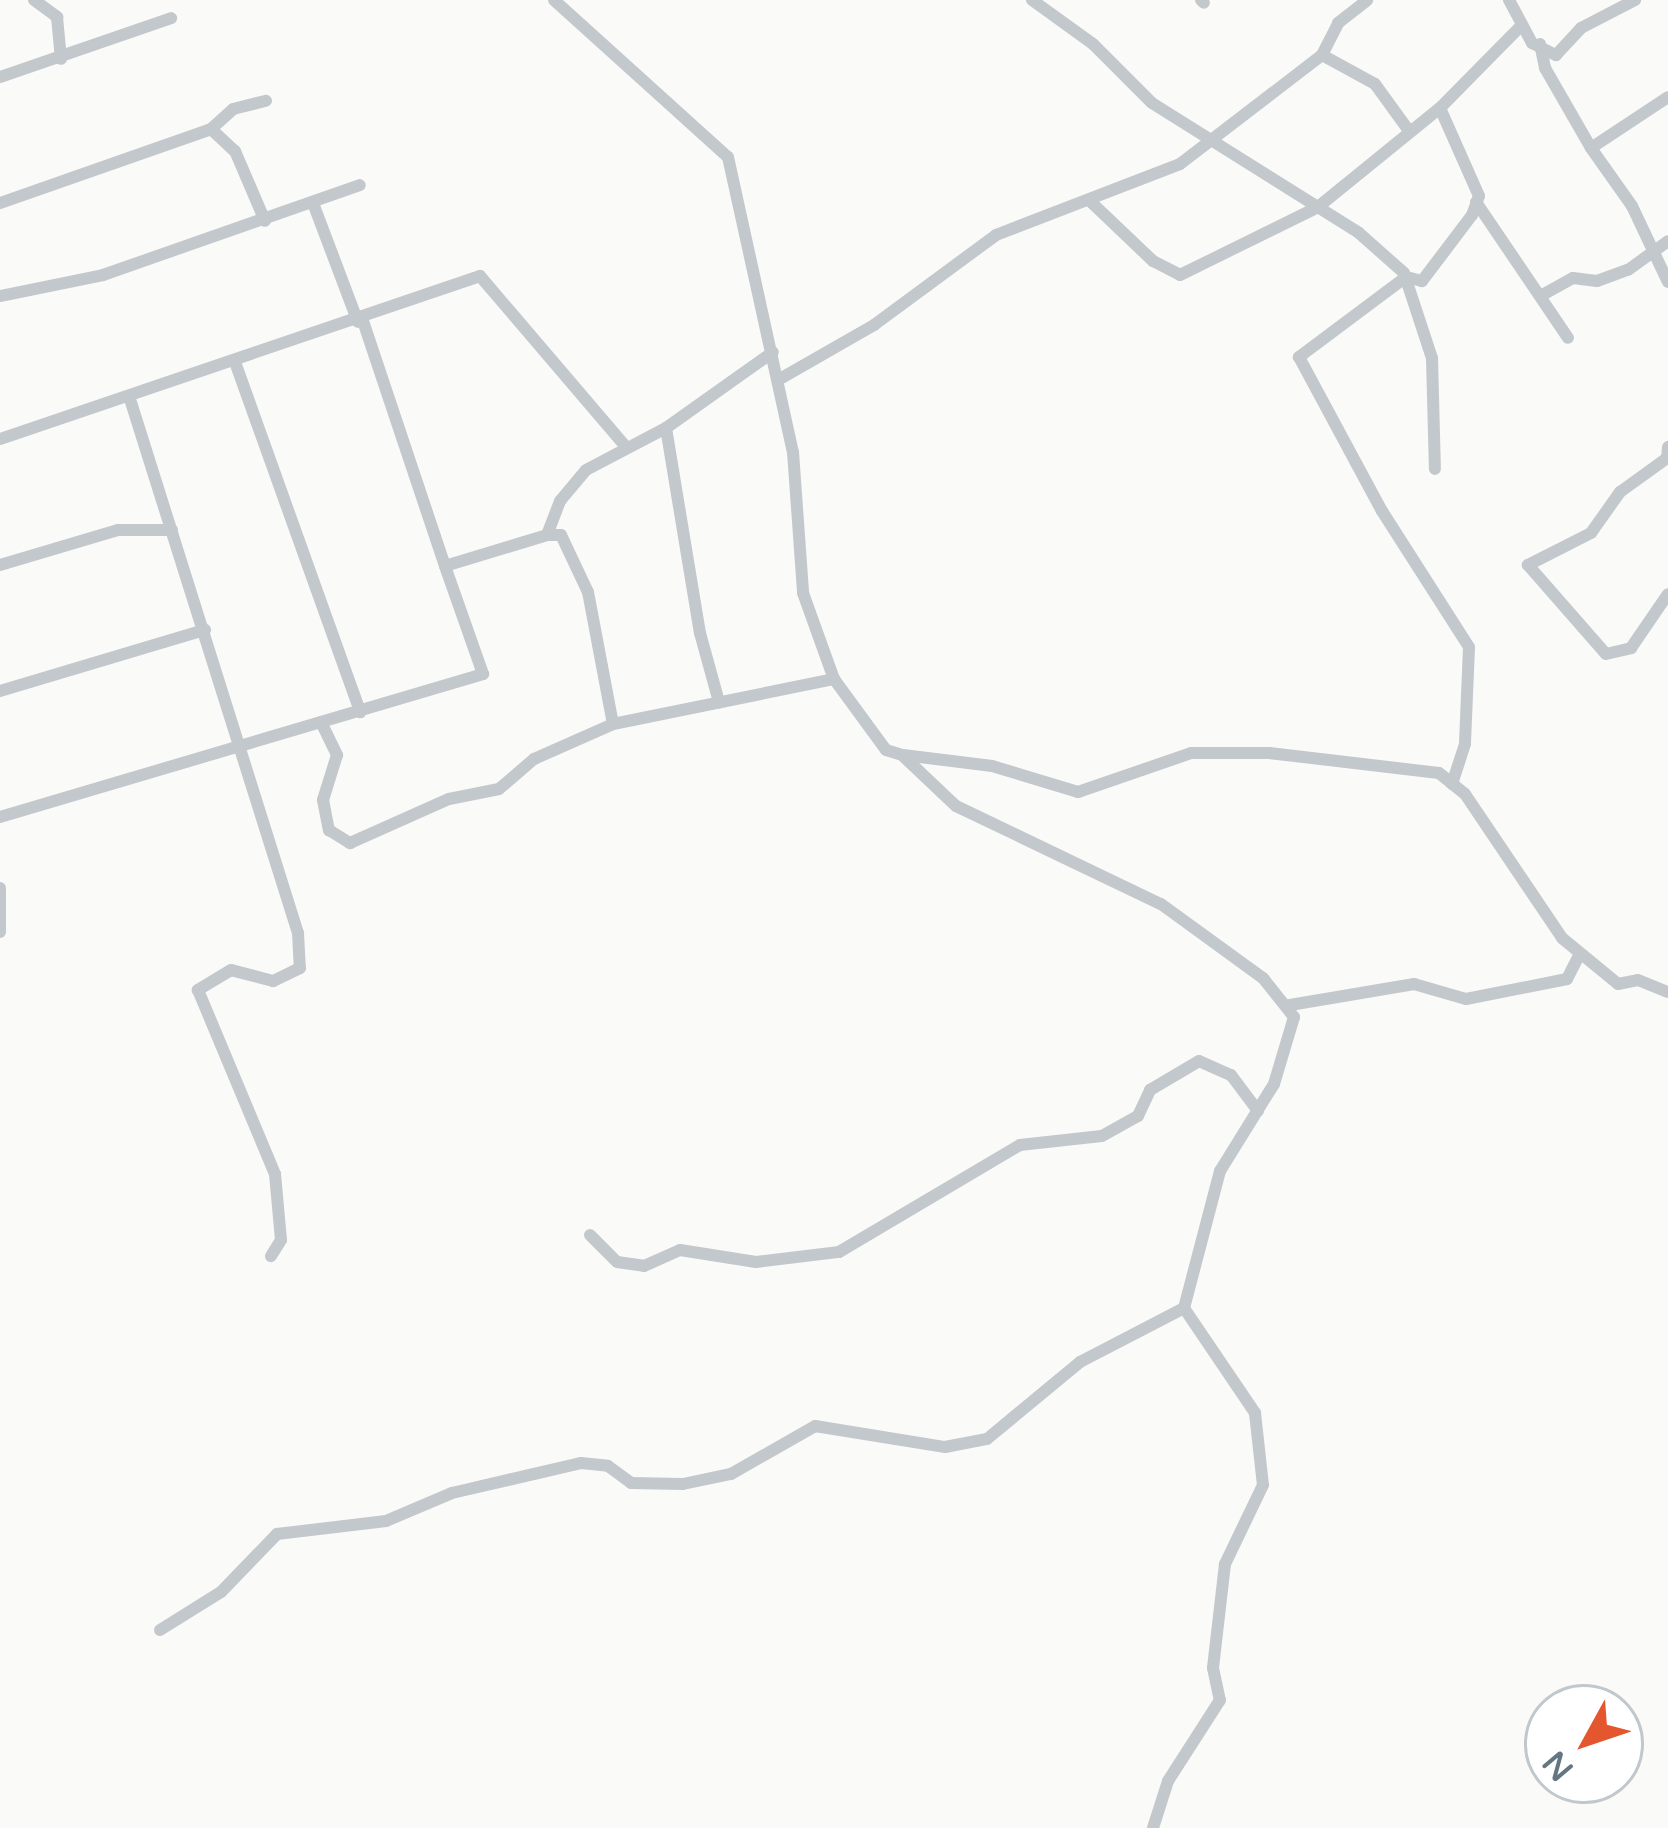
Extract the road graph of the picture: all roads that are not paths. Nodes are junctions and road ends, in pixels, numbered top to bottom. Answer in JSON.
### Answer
{"nodes":[{"id":1,"x":34,"y":0,"type":"edge"},
{"id":2,"x":554,"y":0,"type":"edge"},
{"id":3,"x":1032,"y":0,"type":"edge"},
{"id":4,"x":1366,"y":0,"type":"edge"},
{"id":5,"x":1509,"y":0,"type":"edge"},
{"id":6,"x":1635,"y":0,"type":"edge"},
{"id":7,"x":171,"y":18,"type":"dead end"},
{"id":8,"x":1522,"y":26,"type":"junction"},
{"id":9,"x":1540,"y":44,"type":"junction"},
{"id":10,"x":1322,"y":55,"type":"junction"},
{"id":11,"x":61,"y":59,"type":"junction"},
{"id":12,"x":0,"y":77,"type":"edge"},
{"id":13,"x":1668,"y":97,"type":"edge"},
{"id":14,"x":266,"y":100,"type":"dead end"},
{"id":15,"x":1440,"y":108,"type":"junction"},
{"id":16,"x":1407,"y":128,"type":"junction"},
{"id":17,"x":212,"y":129,"type":"junction"},
{"id":18,"x":1208,"y":143,"type":"junction"},
{"id":19,"x":1591,"y":148,"type":"junction"},
{"id":20,"x":360,"y":185,"type":"dead end"},
{"id":21,"x":1091,"y":202,"type":"junction"},
{"id":22,"x":1476,"y":202,"type":"junction"},
{"id":23,"x":0,"y":203,"type":"edge"},
{"id":24,"x":313,"y":203,"type":"junction"},
{"id":25,"x":1318,"y":206,"type":"junction"},
{"id":26,"x":265,"y":221,"type":"junction"},
{"id":27,"x":1668,"y":242,"type":"edge"},
{"id":28,"x":1655,"y":252,"type":"junction"},
{"id":29,"x":1406,"y":277,"type":"junction"},
{"id":30,"x":1668,"y":282,"type":"edge"},
{"id":31,"x":1544,"y":294,"type":"junction"},
{"id":32,"x":0,"y":296,"type":"edge"},
{"id":33,"x":361,"y":321,"type":"junction"},
{"id":34,"x":1568,"y":338,"type":"dead end"},
{"id":35,"x":773,"y":352,"type":"junction"},
{"id":36,"x":235,"y":362,"type":"junction"},
{"id":37,"x":778,"y":380,"type":"junction"},
{"id":38,"x":130,"y":399,"type":"junction"},
{"id":39,"x":666,"y":428,"type":"junction"},
{"id":40,"x":0,"y":439,"type":"edge"},
{"id":41,"x":626,"y":447,"type":"junction"},
{"id":42,"x":1668,"y":447,"type":"edge"},
{"id":43,"x":1435,"y":470,"type":"dead end"},
{"id":44,"x":172,"y":530,"type":"junction"},
{"id":45,"x":547,"y":535,"type":"junction"},
{"id":46,"x":0,"y":565,"type":"edge"},
{"id":47,"x":445,"y":566,"type":"junction"},
{"id":48,"x":1668,"y":594,"type":"edge"},
{"id":49,"x":205,"y":631,"type":"junction"},
{"id":50,"x":834,"y":679,"type":"junction"},
{"id":51,"x":0,"y":691,"type":"edge"},
{"id":52,"x":719,"y":702,"type":"junction"},
{"id":53,"x":360,"y":712,"type":"junction"},
{"id":54,"x":321,"y":722,"type":"junction"},
{"id":55,"x":614,"y":724,"type":"junction"},
{"id":56,"x":239,"y":744,"type":"junction"},
{"id":57,"x":902,"y":755,"type":"junction"},
{"id":58,"x":1452,"y":784,"type":"junction"},
{"id":59,"x":0,"y":817,"type":"edge"},
{"id":60,"x":0,"y":888,"type":"edge"},
{"id":61,"x":0,"y":932,"type":"edge"},
{"id":62,"x":1580,"y":954,"type":"junction"},
{"id":63,"x":1668,"y":992,"type":"edge"},
{"id":64,"x":1290,"y":1005,"type":"junction"},
{"id":65,"x":1258,"y":1111,"type":"junction"},
{"id":66,"x":590,"y":1235,"type":"dead end"},
{"id":67,"x":271,"y":1256,"type":"dead end"},
{"id":68,"x":1184,"y":1308,"type":"junction"},
{"id":69,"x":160,"y":1630,"type":"dead end"},
{"id":70,"x":1153,"y":1828,"type":"edge"}],
"edges":[{"from":1,"to":11,"type":"street"},
{"from":2,"to":35,"type":"street"},
{"from":3,"to":18,"type":"street"},
{"from":4,"to":10,"type":"street"},
{"from":5,"to":8,"type":"street"},
{"from":6,"to":9,"type":"street"},
{"from":7,"to":11,"type":"street"},
{"from":8,"to":9,"type":"street"},
{"from":8,"to":15,"type":"street"},
{"from":9,"to":19,"type":"street"},
{"from":10,"to":16,"type":"street"},
{"from":10,"to":18,"type":"street"},
{"from":11,"to":12,"type":"street"},
{"from":13,"to":19,"type":"street"},
{"from":14,"to":17,"type":"street"},
{"from":15,"to":16,"type":"street"},
{"from":15,"to":22,"type":"street"},
{"from":16,"to":25,"type":"street"},
{"from":17,"to":23,"type":"street"},
{"from":17,"to":26,"type":"street"},
{"from":18,"to":21,"type":"street"},
{"from":18,"to":25,"type":"street"},
{"from":19,"to":28,"type":"street"},
{"from":20,"to":24,"type":"street"},
{"from":21,"to":25,"type":"street"},
{"from":21,"to":37,"type":"street"},
{"from":22,"to":29,"type":"street"},
{"from":22,"to":31,"type":"street"},
{"from":24,"to":26,"type":"street"},
{"from":24,"to":33,"type":"street"},
{"from":25,"to":29,"type":"street"},
{"from":26,"to":32,"type":"street"},
{"from":27,"to":28,"type":"street"},
{"from":28,"to":30,"type":"street"},
{"from":28,"to":31,"type":"street"},
{"from":29,"to":43,"type":"street"},
{"from":29,"to":58,"type":"street"},
{"from":31,"to":34,"type":"street"},
{"from":33,"to":36,"type":"street"},
{"from":33,"to":41,"type":"street"},
{"from":33,"to":47,"type":"street"},
{"from":35,"to":37,"type":"street"},
{"from":35,"to":39,"type":"street"},
{"from":36,"to":38,"type":"street"},
{"from":36,"to":53,"type":"street"},
{"from":37,"to":50,"type":"street"},
{"from":38,"to":40,"type":"street"},
{"from":38,"to":44,"type":"street"},
{"from":39,"to":41,"type":"street"},
{"from":39,"to":52,"type":"street"},
{"from":41,"to":45,"type":"street"},
{"from":42,"to":48,"type":"street"},
{"from":44,"to":46,"type":"street"},
{"from":44,"to":49,"type":"street"},
{"from":45,"to":47,"type":"street"},
{"from":45,"to":55,"type":"street"},
{"from":47,"to":53,"type":"street"},
{"from":49,"to":51,"type":"street"},
{"from":49,"to":56,"type":"street"},
{"from":50,"to":52,"type":"street"},
{"from":50,"to":57,"type":"street"},
{"from":52,"to":55,"type":"street"},
{"from":53,"to":54,"type":"street"},
{"from":54,"to":55,"type":"street"},
{"from":54,"to":56,"type":"street"},
{"from":56,"to":59,"type":"street"},
{"from":56,"to":67,"type":"street"},
{"from":57,"to":58,"type":"street"},
{"from":57,"to":64,"type":"street"},
{"from":58,"to":62,"type":"street"},
{"from":60,"to":61,"type":"street"},
{"from":62,"to":63,"type":"street"},
{"from":62,"to":64,"type":"street"},
{"from":64,"to":65,"type":"street"},
{"from":65,"to":66,"type":"street"},
{"from":65,"to":68,"type":"street"},
{"from":68,"to":69,"type":"street"},
{"from":68,"to":70,"type":"street"}]}
